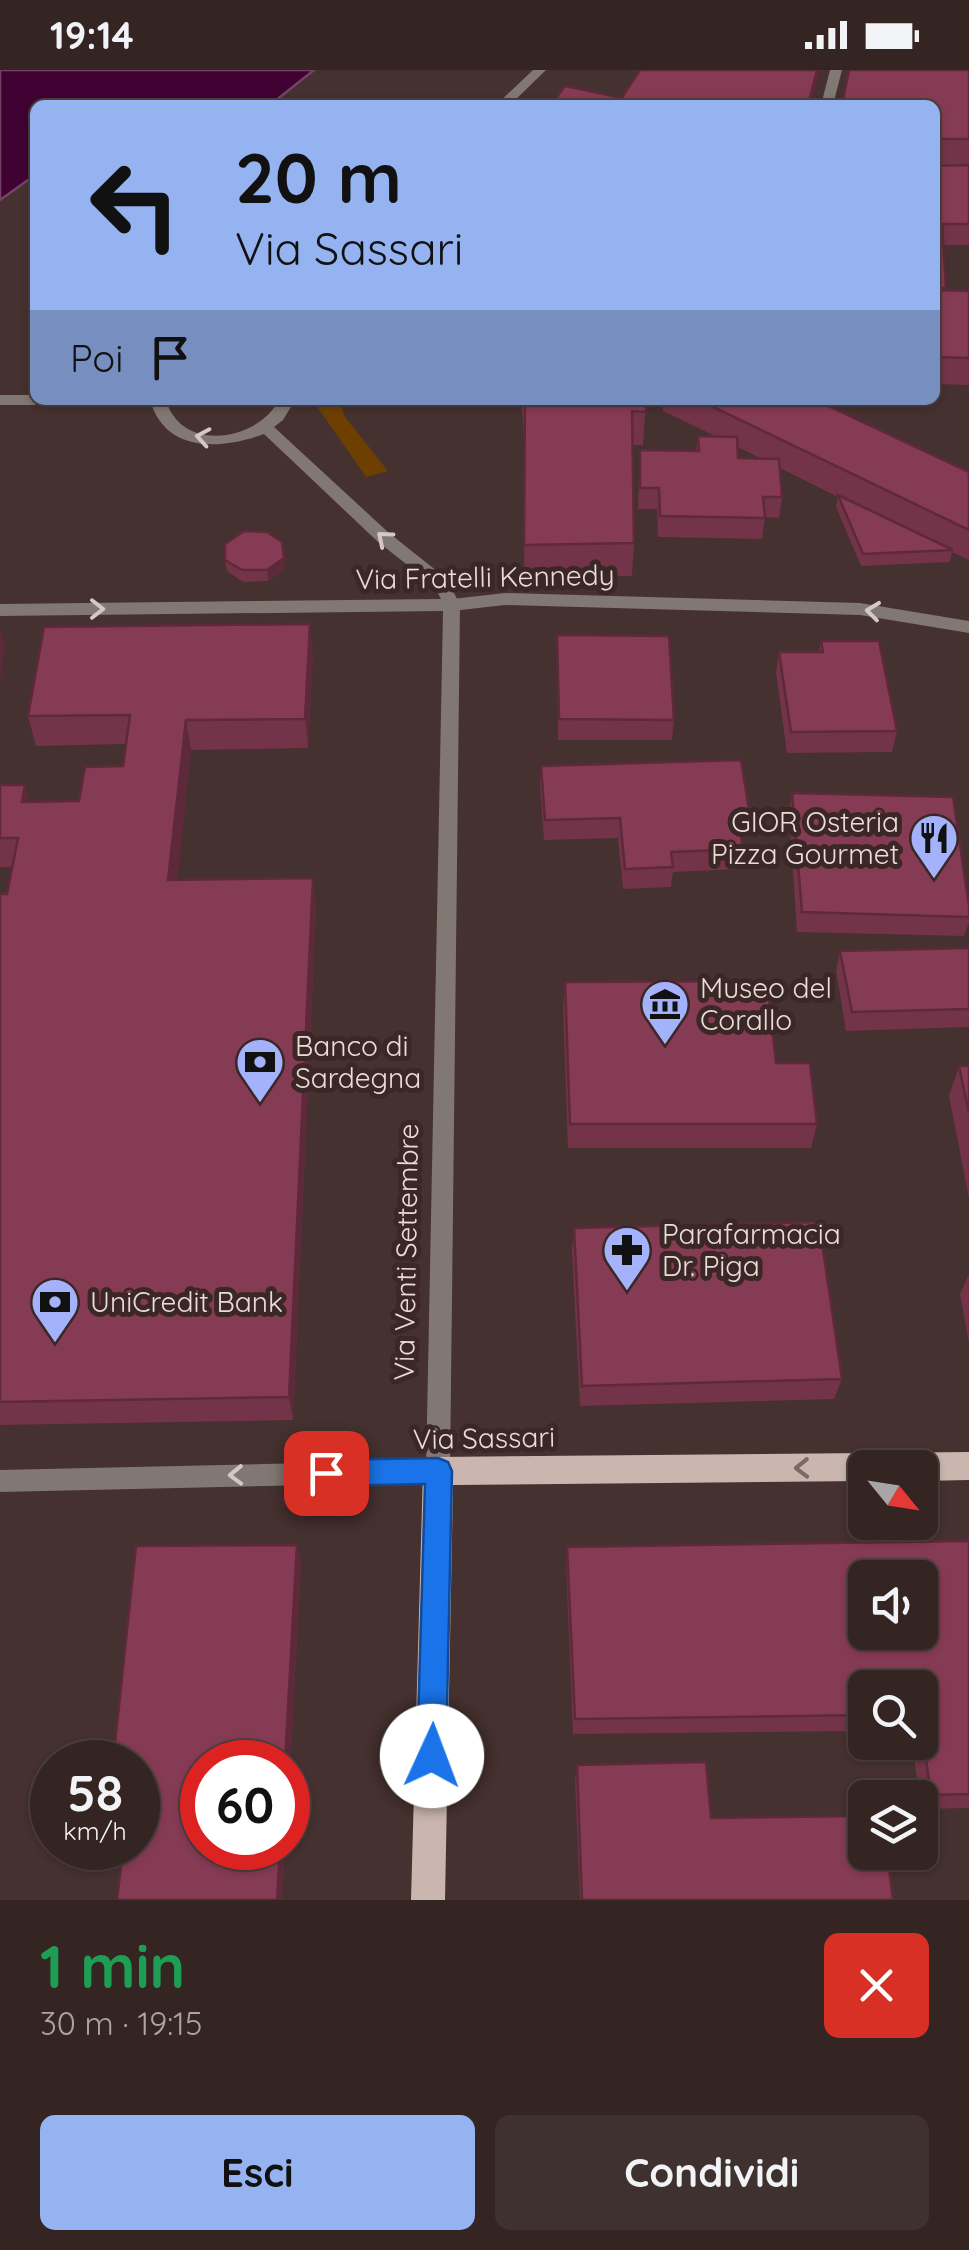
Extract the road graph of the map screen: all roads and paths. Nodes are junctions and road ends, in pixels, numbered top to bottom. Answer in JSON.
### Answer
{"nodes":[{"id":1,"x":540,"y":70,"type":"edge"},
{"id":2,"x":836,"y":70,"type":"edge"},
{"id":3,"x":507,"y":100,"type":"edge"},
{"id":4,"x":828,"y":100,"type":"edge"},
{"id":5,"x":0,"y":400,"type":"edge"},
{"id":6,"x":30,"y":400,"type":"edge"},
{"id":7,"x":158,"y":405,"type":"edge"},
{"id":8,"x":286,"y":405,"type":"edge"},
{"id":9,"x":266,"y":428,"type":"junction"},
{"id":10,"x":452,"y":605,"type":"junction"},
{"id":11,"x":0,"y":610,"type":"edge"},
{"id":12,"x":969,"y":627,"type":"edge"},
{"id":13,"x":969,"y":1466,"type":"edge"},
{"id":14,"x":438,"y":1471,"type":"junction"},
{"id":15,"x":0,"y":1481,"type":"edge"},
{"id":16,"x":428,"y":1900,"type":"edge"}],
"edges":[{"from":1,"to":3,"type":"street"},
{"from":2,"to":4,"type":"street"},
{"from":5,"to":6,"type":"street"},
{"from":9,"to":7,"type":"street","one_way":true},
{"from":8,"to":9,"type":"street"},
{"from":10,"to":9,"type":"street","one_way":true},
{"from":11,"to":10,"type":"street","name":"Via Fratelli Kennedy","one_way":true},
{"from":12,"to":10,"type":"street","name":"Via Fratelli Kennedy","one_way":true},
{"from":10,"to":14,"type":"street","name":"Via Venti Settembre"},
{"from":13,"to":14,"type":"main road","name":"Via Sassari","one_way":true},
{"from":14,"to":15,"type":"street","name":"Via Sassari","one_way":true},
{"from":14,"to":16,"type":"main road","name":"Via Venti Settembre"}]}
